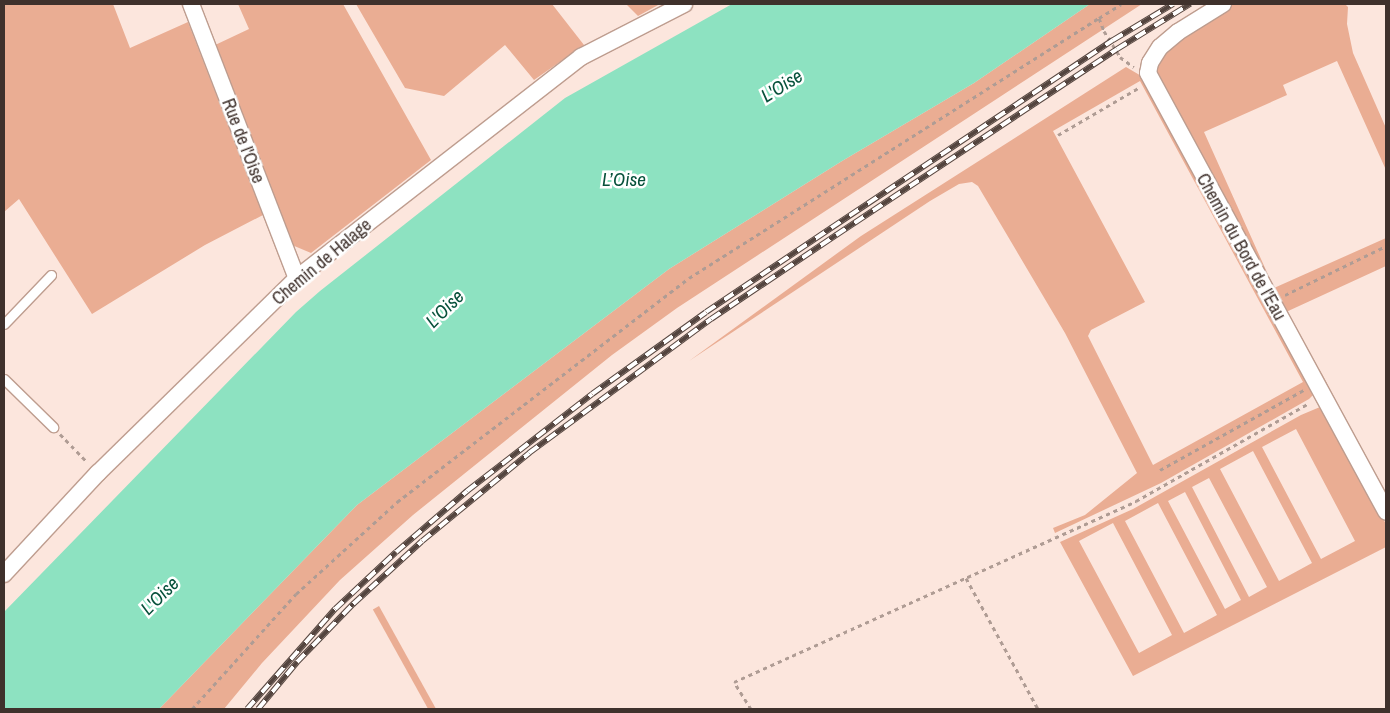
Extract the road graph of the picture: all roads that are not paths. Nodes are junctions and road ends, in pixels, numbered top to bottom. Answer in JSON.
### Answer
{"nodes":[{"id":1,"x":191,"y":4,"type":"edge"},
{"id":2,"x":684,"y":4,"type":"edge"},
{"id":3,"x":1223,"y":4,"type":"edge"},
{"id":4,"x":51,"y":275,"type":"dead end"},
{"id":5,"x":296,"y":278,"type":"junction"},
{"id":6,"x":4,"y":324,"type":"edge"},
{"id":7,"x":4,"y":379,"type":"edge"},
{"id":8,"x":53,"y":427,"type":"road end"},
{"id":9,"x":1386,"y":512,"type":"edge"},
{"id":10,"x":4,"y":574,"type":"edge"}],
"edges":[{"from":1,"to":5,"type":"street","name":"Rue de l'Oise"},
{"from":2,"to":5,"type":"street","name":"Chemin de Halage"},
{"from":3,"to":9,"type":"street","name":"Chemin du Bord de l'Eau"},
{"from":4,"to":6,"type":"lane"},
{"from":5,"to":10,"type":"street","name":"Chemin de Halage"},
{"from":7,"to":8,"type":"lane"}]}
